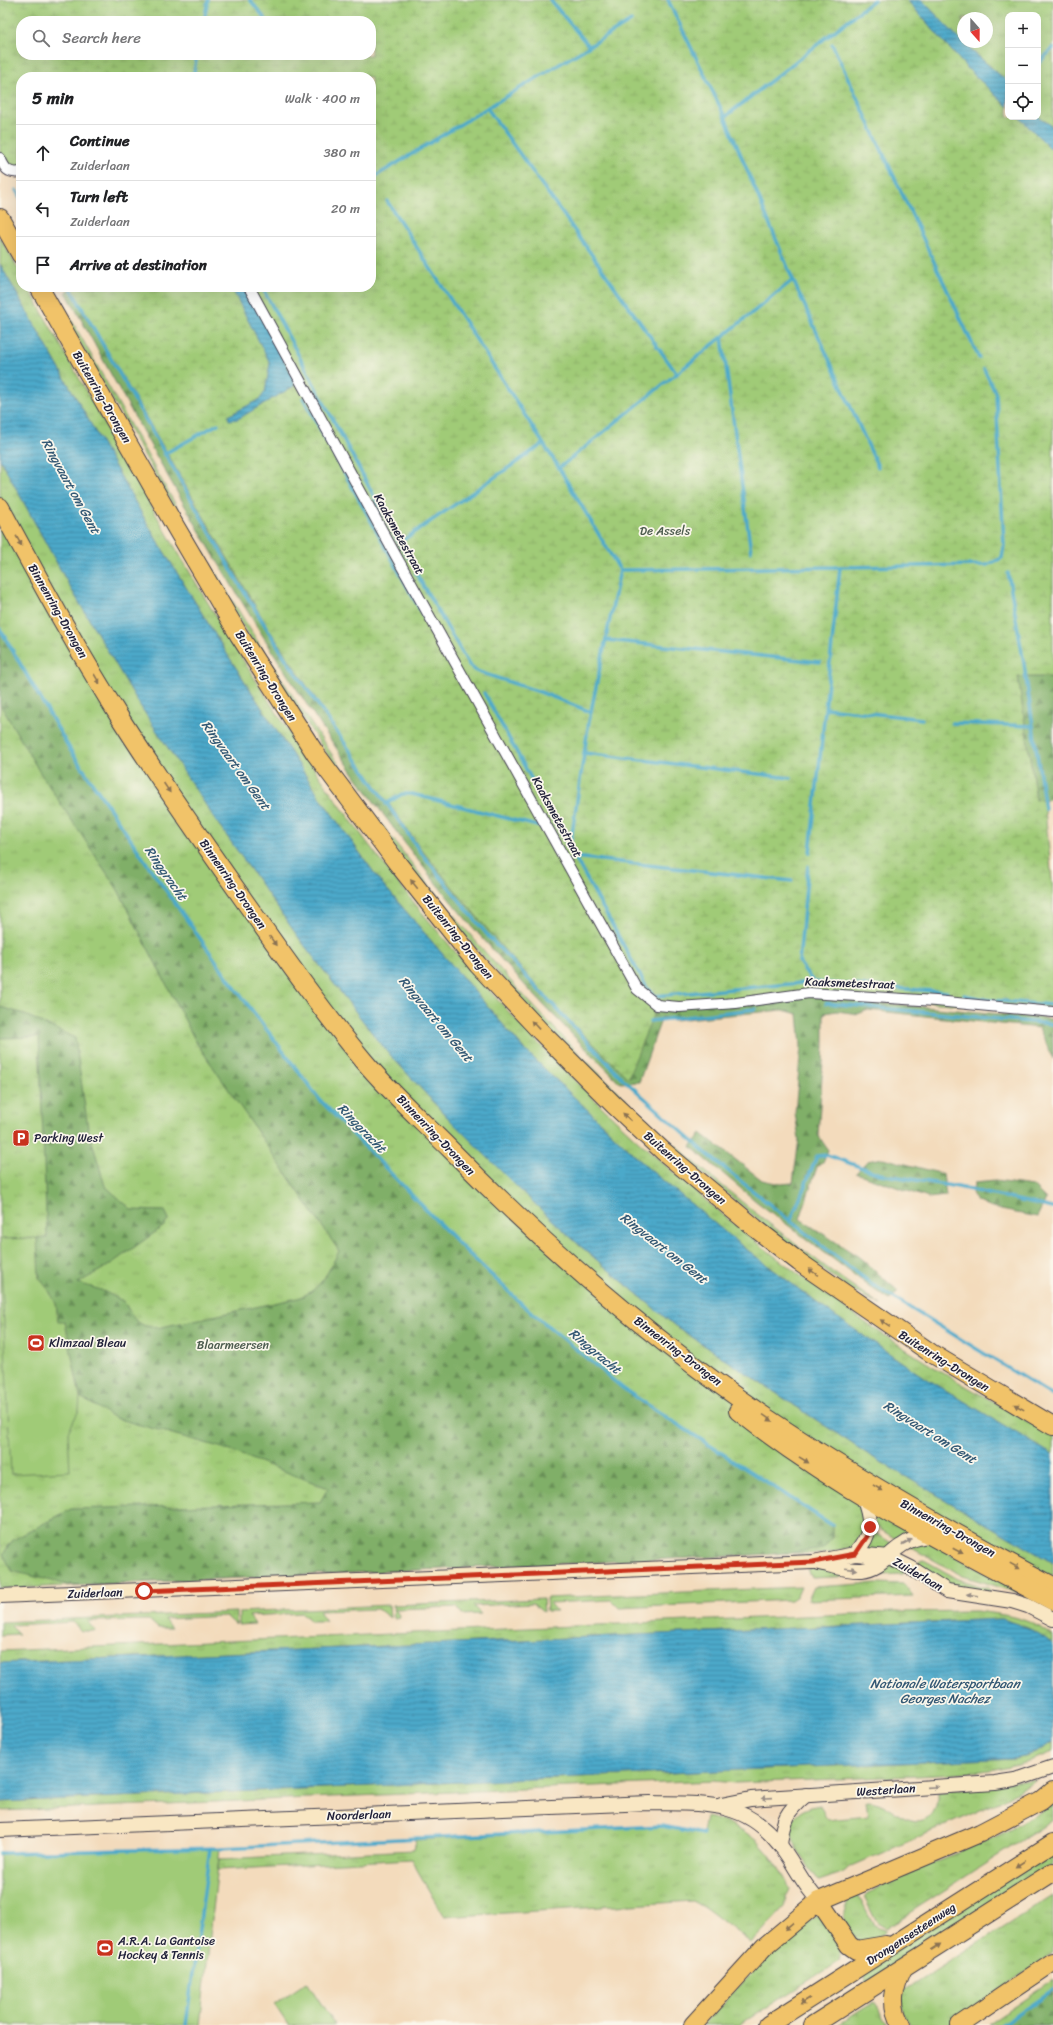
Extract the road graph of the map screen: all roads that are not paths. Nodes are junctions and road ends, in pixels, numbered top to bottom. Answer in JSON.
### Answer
{"nodes":[{"id":1,"x":0,"y":158,"type":"edge"},
{"id":2,"x":16,"y":173,"type":"edge"},
{"id":3,"x":0,"y":218,"type":"edge"},
{"id":4,"x":16,"y":246,"type":"edge"},
{"id":5,"x":42,"y":292,"type":"edge"},
{"id":6,"x":252,"y":292,"type":"edge"},
{"id":7,"x":0,"y":507,"type":"edge"},
{"id":8,"x":1053,"y":1012,"type":"edge"},
{"id":9,"x":714,"y":1379,"type":"junction"},
{"id":10,"x":1053,"y":1426,"type":"edge"},
{"id":11,"x":864,"y":1497,"type":"junction"},
{"id":12,"x":930,"y":1536,"type":"junction"},
{"id":13,"x":855,"y":1554,"type":"junction"},
{"id":14,"x":889,"y":1557,"type":"junction"},
{"id":15,"x":813,"y":1562,"type":"junction"},
{"id":16,"x":1053,"y":1586,"type":"edge"},
{"id":17,"x":0,"y":1596,"type":"edge"},
{"id":18,"x":1053,"y":1601,"type":"edge"},
{"id":19,"x":1053,"y":1619,"type":"edge"},
{"id":20,"x":1053,"y":1768,"type":"edge"},
{"id":21,"x":1053,"y":1792,"type":"edge"},
{"id":22,"x":808,"y":1795,"type":"junction"},
{"id":23,"x":717,"y":1805,"type":"junction"},
{"id":24,"x":0,"y":1830,"type":"edge"},
{"id":25,"x":1053,"y":1843,"type":"edge"},
{"id":26,"x":780,"y":1845,"type":"junction"},
{"id":27,"x":1053,"y":1872,"type":"edge"},
{"id":28,"x":819,"y":1901,"type":"junction"},
{"id":29,"x":898,"y":1942,"type":"junction"},
{"id":30,"x":1053,"y":1962,"type":"edge"},
{"id":31,"x":903,"y":1968,"type":"junction"},
{"id":32,"x":693,"y":2025,"type":"edge"},
{"id":33,"x":768,"y":2025,"type":"edge"},
{"id":34,"x":813,"y":2025,"type":"edge"},
{"id":35,"x":901,"y":2025,"type":"edge"},
{"id":36,"x":960,"y":2025,"type":"edge"}],
"edges":[{"from":1,"to":2,"type":"street"},
{"from":3,"to":4,"type":"highway"},
{"from":10,"to":5,"type":"highway","name":"Buitenring-Drongen","one_way":true},
{"from":6,"to":8,"type":"street","name":"Kaaksmetestraat"},
{"from":7,"to":9,"type":"highway","name":"Binnenring-Drongen","one_way":true},
{"from":9,"to":11,"type":"highway","one_way":true},
{"from":9,"to":16,"type":"highway","name":"Binnenring-Drongen","one_way":true},
{"from":11,"to":12,"type":"highway"},
{"from":11,"to":13,"type":"street"},
{"from":14,"to":12,"type":"street","name":"Zuiderlaan","one_way":true},
{"from":12,"to":18,"type":"highway","one_way":true},
{"from":13,"to":14,"type":"street","name":"Zuiderlaan"},
{"from":13,"to":15,"type":"street","name":"Zuiderlaan"},
{"from":15,"to":14,"type":"street","name":"Zuiderlaan","one_way":true},
{"from":19,"to":14,"type":"street","name":"Zuiderlaan","one_way":true},
{"from":15,"to":17,"type":"street","name":"Zuiderlaan"},
{"from":22,"to":20,"type":"street","name":"Westerlaan","one_way":true},
{"from":21,"to":28,"type":"highway"},
{"from":22,"to":23,"type":"street","name":"Westerlaan","one_way":true},
{"from":22,"to":26,"type":"street"},
{"from":23,"to":24,"type":"street","name":"Noorderlaan"},
{"from":23,"to":26,"type":"street"},
{"from":25,"to":29,"type":"highway","name":"Drongensesteenweg","one_way":true},
{"from":26,"to":28,"type":"street"},
{"from":31,"to":27,"type":"highway","name":"Drongensesteenweg","one_way":true},
{"from":28,"to":29,"type":"highway"},
{"from":28,"to":32,"type":"highway","one_way":true},
{"from":29,"to":33,"type":"highway","name":"Drongensesteenweg","one_way":true},
{"from":30,"to":36,"type":"highway"},
{"from":31,"to":34,"type":"highway","name":"Drongensesteenweg"},
{"from":31,"to":35,"type":"highway"}]}
